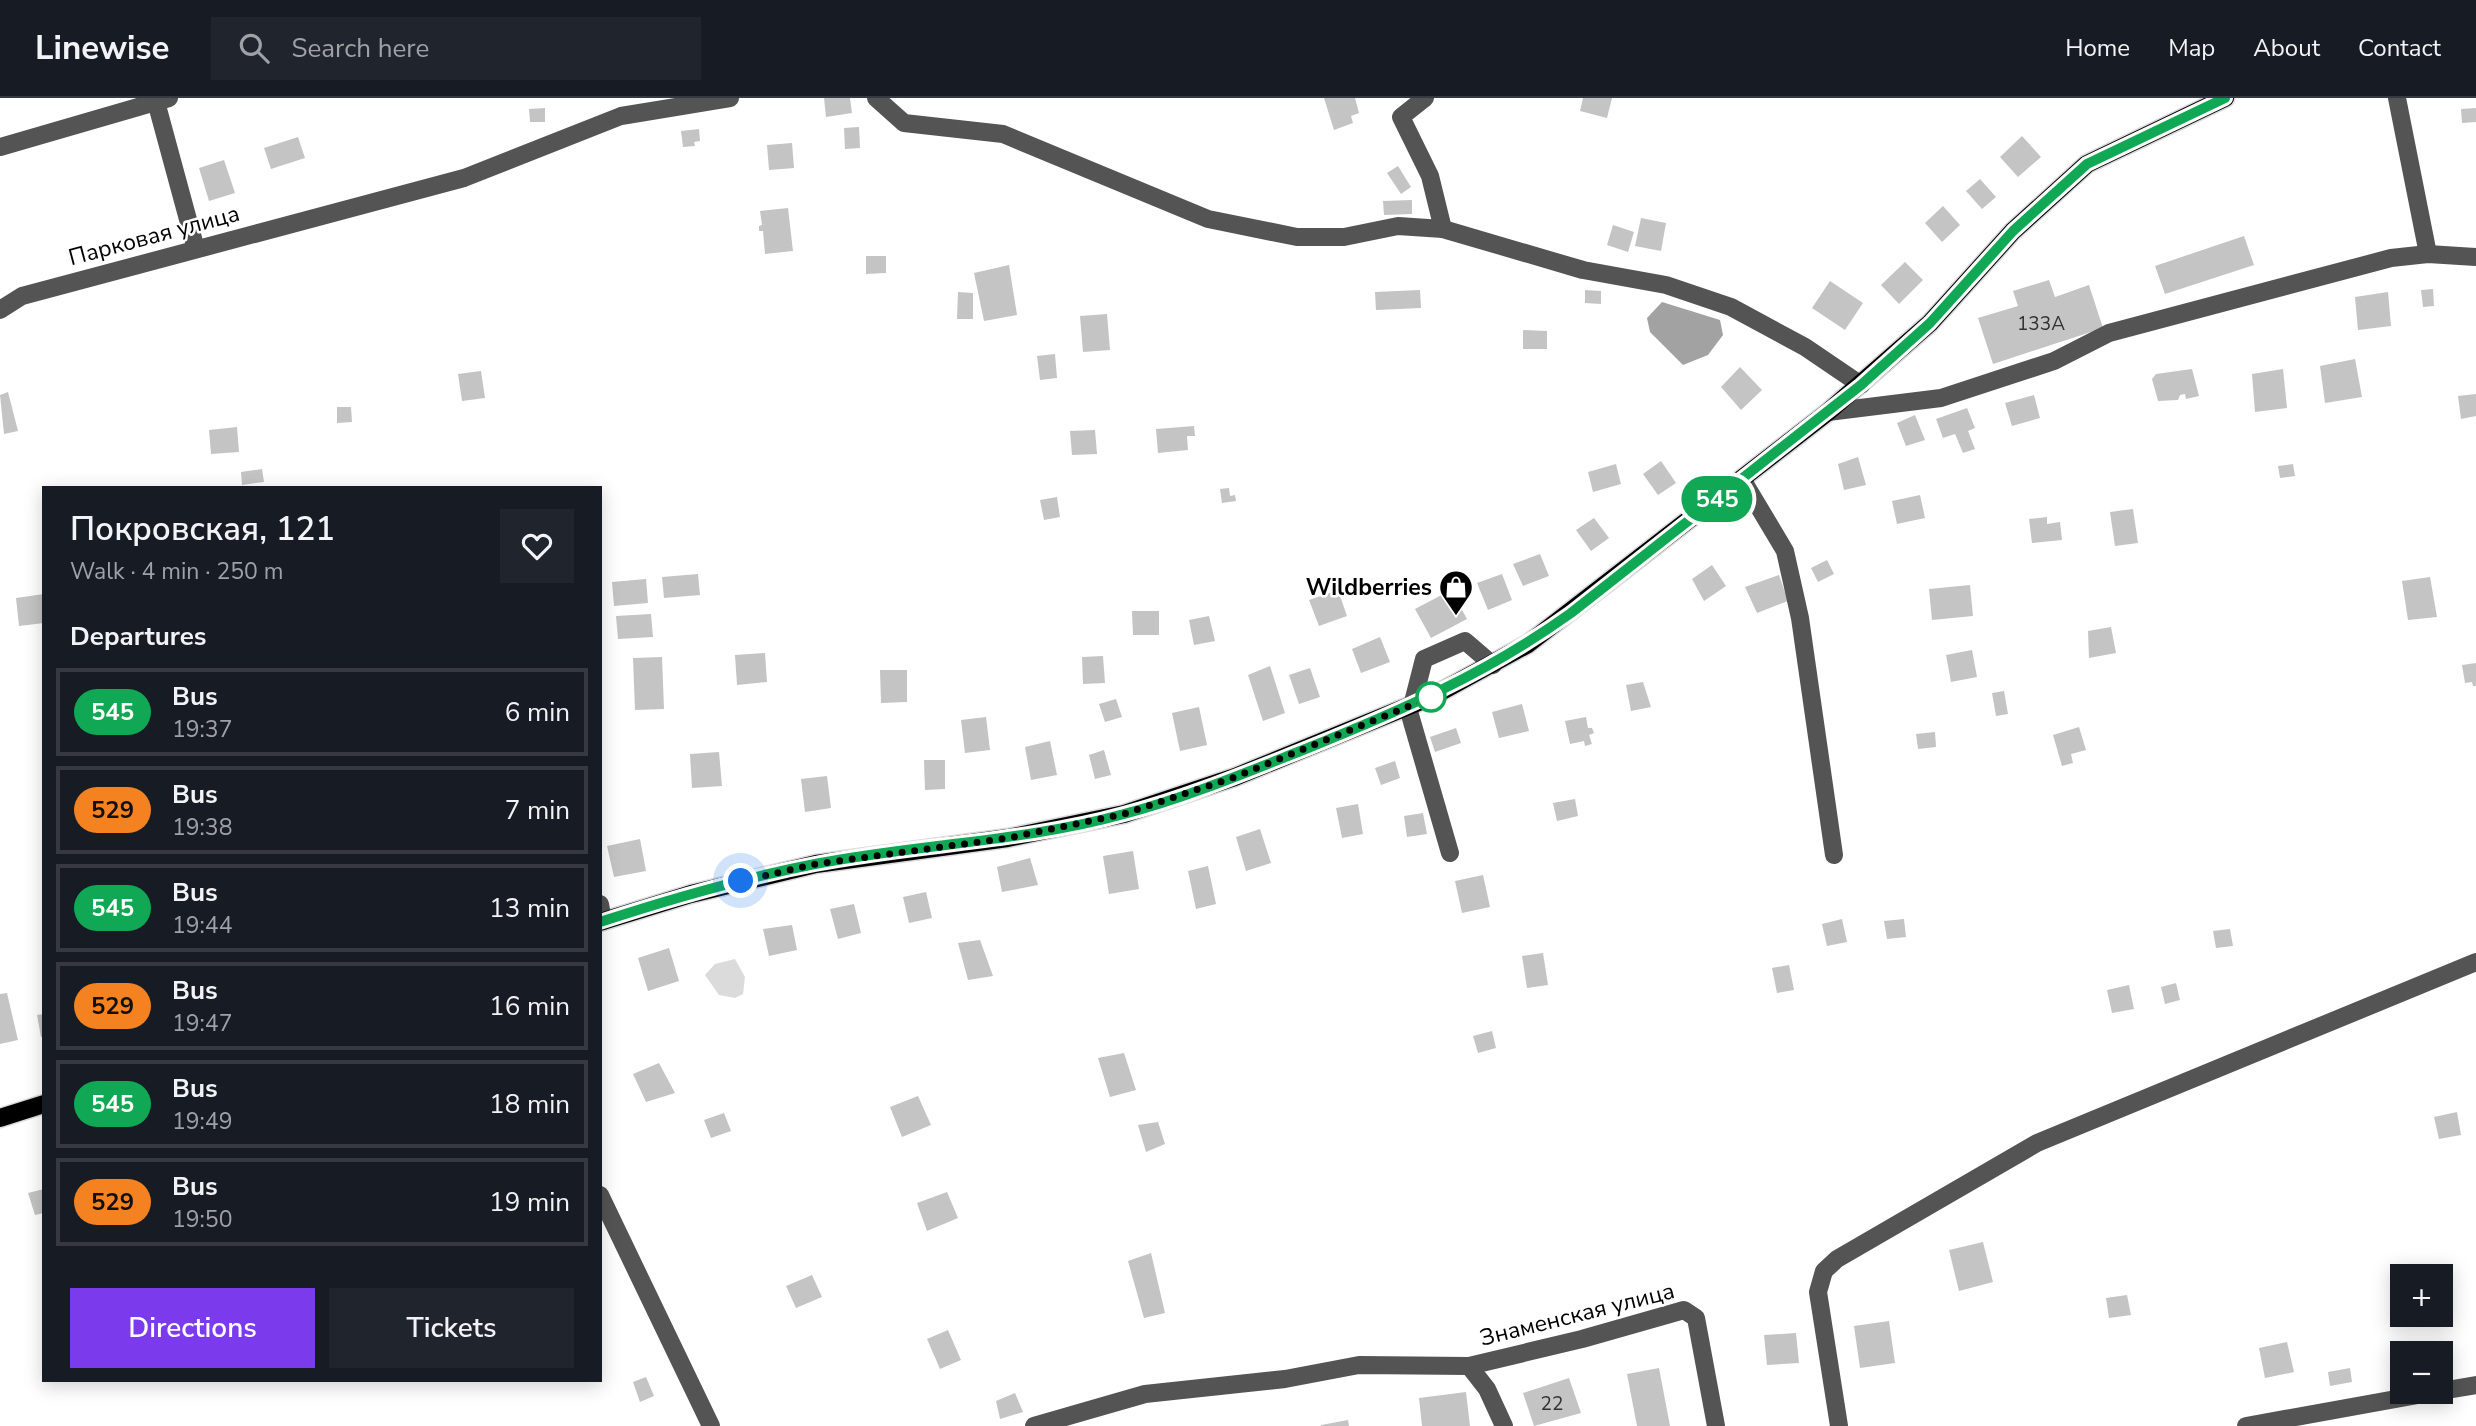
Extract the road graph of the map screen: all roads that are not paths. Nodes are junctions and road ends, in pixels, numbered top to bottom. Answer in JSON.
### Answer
{"nodes":[{"id":1,"x":730,"y":98,"type":"edge"},
{"id":2,"x":876,"y":98,"type":"edge"},
{"id":3,"x":1425,"y":98,"type":"edge"},
{"id":4,"x":2225,"y":98,"type":"edge"},
{"id":5,"x":2397,"y":98,"type":"edge"},
{"id":6,"x":160,"y":99,"type":"edge"},
{"id":7,"x":0,"y":148,"type":"edge"},
{"id":8,"x":1443,"y":229,"type":"junction"},
{"id":9,"x":196,"y":249,"type":"junction"},
{"id":10,"x":2428,"y":254,"type":"junction"},
{"id":11,"x":2476,"y":257,"type":"edge"},
{"id":12,"x":0,"y":310,"type":"edge"},
{"id":13,"x":1861,"y":385,"type":"junction"},
{"id":14,"x":1828,"y":412,"type":"junction"},
{"id":15,"x":1742,"y":479,"type":"junction"},
{"id":16,"x":1493,"y":665,"type":"junction"},
{"id":17,"x":1410,"y":707,"type":"junction"},
{"id":18,"x":1450,"y":853,"type":"dead end"},
{"id":19,"x":1834,"y":855,"type":"dead end"},
{"id":20,"x":602,"y":916,"type":"edge"},
{"id":21,"x":2476,"y":962,"type":"edge"},
{"id":22,"x":42,"y":1105,"type":"edge"},
{"id":23,"x":0,"y":1118,"type":"edge"},
{"id":24,"x":602,"y":1199,"type":"edge"},
{"id":25,"x":1469,"y":1366,"type":"junction"},
{"id":26,"x":2476,"y":1385,"type":"edge"},
{"id":27,"x":2453,"y":1389,"type":"edge"},
{"id":28,"x":2390,"y":1400,"type":"edge"},
{"id":29,"x":711,"y":1426,"type":"edge"},
{"id":30,"x":1034,"y":1426,"type":"edge"},
{"id":31,"x":1504,"y":1426,"type":"edge"},
{"id":32,"x":1716,"y":1426,"type":"edge"},
{"id":33,"x":1839,"y":1426,"type":"edge"},
{"id":34,"x":2246,"y":1426,"type":"edge"}],
"edges":[{"from":1,"to":9,"type":"street","name":"Парковая улица"},
{"from":2,"to":8,"type":"street"},
{"from":3,"to":8,"type":"street"},
{"from":4,"to":13,"type":"main road"},
{"from":5,"to":10,"type":"street"},
{"from":6,"to":7,"type":"street"},
{"from":6,"to":9,"type":"street"},
{"from":8,"to":13,"type":"street"},
{"from":9,"to":12,"type":"street","name":"Парковая улица"},
{"from":10,"to":11,"type":"street"},
{"from":10,"to":14,"type":"street"},
{"from":13,"to":14,"type":"main road"},
{"from":14,"to":15,"type":"main road"},
{"from":15,"to":16,"type":"main road"},
{"from":15,"to":19,"type":"street"},
{"from":16,"to":17,"type":"main road"},
{"from":16,"to":17,"type":"street"},
{"from":17,"to":18,"type":"street"},
{"from":17,"to":20,"type":"main road"},
{"from":21,"to":33,"type":"street"},
{"from":22,"to":23,"type":"main road"},
{"from":24,"to":29,"type":"street"},
{"from":25,"to":30,"type":"street"},
{"from":25,"to":31,"type":"street","name":"Знаменская улица"},
{"from":25,"to":32,"type":"street","name":"Знаменская улица"},
{"from":26,"to":27,"type":"street"},
{"from":28,"to":34,"type":"street"}]}
